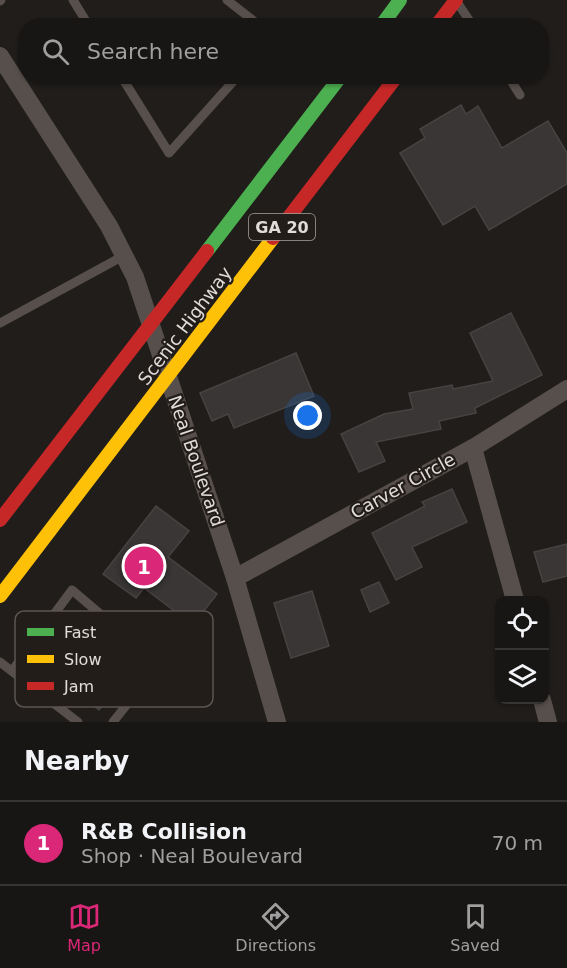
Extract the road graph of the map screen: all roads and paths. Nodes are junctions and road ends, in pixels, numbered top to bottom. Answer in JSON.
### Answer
{"nodes":[{"id":1,"x":73,"y":0,"type":"edge"},
{"id":2,"x":227,"y":0,"type":"edge"},
{"id":3,"x":400,"y":0,"type":"edge"},
{"id":4,"x":456,"y":0,"type":"edge"},
{"id":5,"x":84,"y":18,"type":"edge"},
{"id":6,"x":250,"y":18,"type":"edge"},
{"id":7,"x":387,"y":18,"type":"edge"},
{"id":8,"x":442,"y":18,"type":"edge"},
{"id":9,"x":468,"y":18,"type":"edge"},
{"id":10,"x":0,"y":56,"type":"edge"},
{"id":11,"x":126,"y":84,"type":"edge"},
{"id":12,"x":231,"y":84,"type":"edge"},
{"id":13,"x":335,"y":84,"type":"edge"},
{"id":14,"x":392,"y":84,"type":"edge"},
{"id":15,"x":513,"y":84,"type":"edge"},
{"id":16,"x":520,"y":95,"type":"dead end"},
{"id":17,"x":125,"y":255,"type":"junction"},
{"id":18,"x":0,"y":323,"type":"edge"},
{"id":19,"x":151,"y":326,"type":"junction"},
{"id":20,"x":168,"y":379,"type":"junction"},
{"id":21,"x":567,"y":389,"type":"edge"},
{"id":22,"x":473,"y":448,"type":"junction"},
{"id":23,"x":0,"y":520,"type":"edge"},
{"id":24,"x":235,"y":578,"type":"junction"},
{"id":25,"x":0,"y":596,"type":"edge"},
{"id":26,"x":514,"y":596,"type":"edge"},
{"id":27,"x":56,"y":611,"type":"edge"},
{"id":28,"x":97,"y":611,"type":"edge"},
{"id":29,"x":0,"y":662,"type":"edge"},
{"id":30,"x":15,"y":667,"type":"edge"},
{"id":31,"x":12,"y":671,"type":"junction"},
{"id":32,"x":15,"y":673,"type":"edge"},
{"id":33,"x":543,"y":704,"type":"edge"},
{"id":34,"x":59,"y":707,"type":"edge"},
{"id":35,"x":124,"y":707,"type":"edge"},
{"id":36,"x":78,"y":722,"type":"edge"},
{"id":37,"x":112,"y":722,"type":"edge"},
{"id":38,"x":277,"y":722,"type":"edge"},
{"id":39,"x":548,"y":722,"type":"edge"}],
"edges":[{"from":1,"to":5,"type":"lane"},
{"from":2,"to":6,"type":"lane"},
{"from":3,"to":7,"type":"highway"},
{"from":4,"to":8,"type":"highway"},
{"from":4,"to":9,"type":"lane"},
{"from":10,"to":17,"type":"street","name":"Neal Boulevard"},
{"from":11,"to":12,"type":"lane"},
{"from":13,"to":19,"type":"highway","name":"Scenic Highway","number":"GA 20"},
{"from":14,"to":20,"type":"highway","name":"Scenic Highway","number":"GA 20"},
{"from":15,"to":16,"type":"lane"},
{"from":17,"to":18,"type":"lane"},
{"from":17,"to":19,"type":"street","name":"Neal Boulevard"},
{"from":19,"to":20,"type":"street","name":"Neal Boulevard"},
{"from":19,"to":23,"type":"highway","name":"Scenic Highway","number":"GA 20"},
{"from":20,"to":24,"type":"street","name":"Neal Boulevard"},
{"from":20,"to":25,"type":"highway","name":"Scenic Highway","number":"GA 20"},
{"from":21,"to":22,"type":"street","name":"Carver Circle"},
{"from":22,"to":24,"type":"street","name":"Carver Circle"},
{"from":22,"to":26,"type":"street"},
{"from":24,"to":38,"type":"street","name":"Neal Boulevard"},
{"from":27,"to":28,"type":"lane"},
{"from":29,"to":31,"type":"lane"},
{"from":30,"to":31,"type":"lane"},
{"from":31,"to":32,"type":"lane"},
{"from":33,"to":39,"type":"street"},
{"from":34,"to":36,"type":"lane"},
{"from":35,"to":37,"type":"lane"}]}
